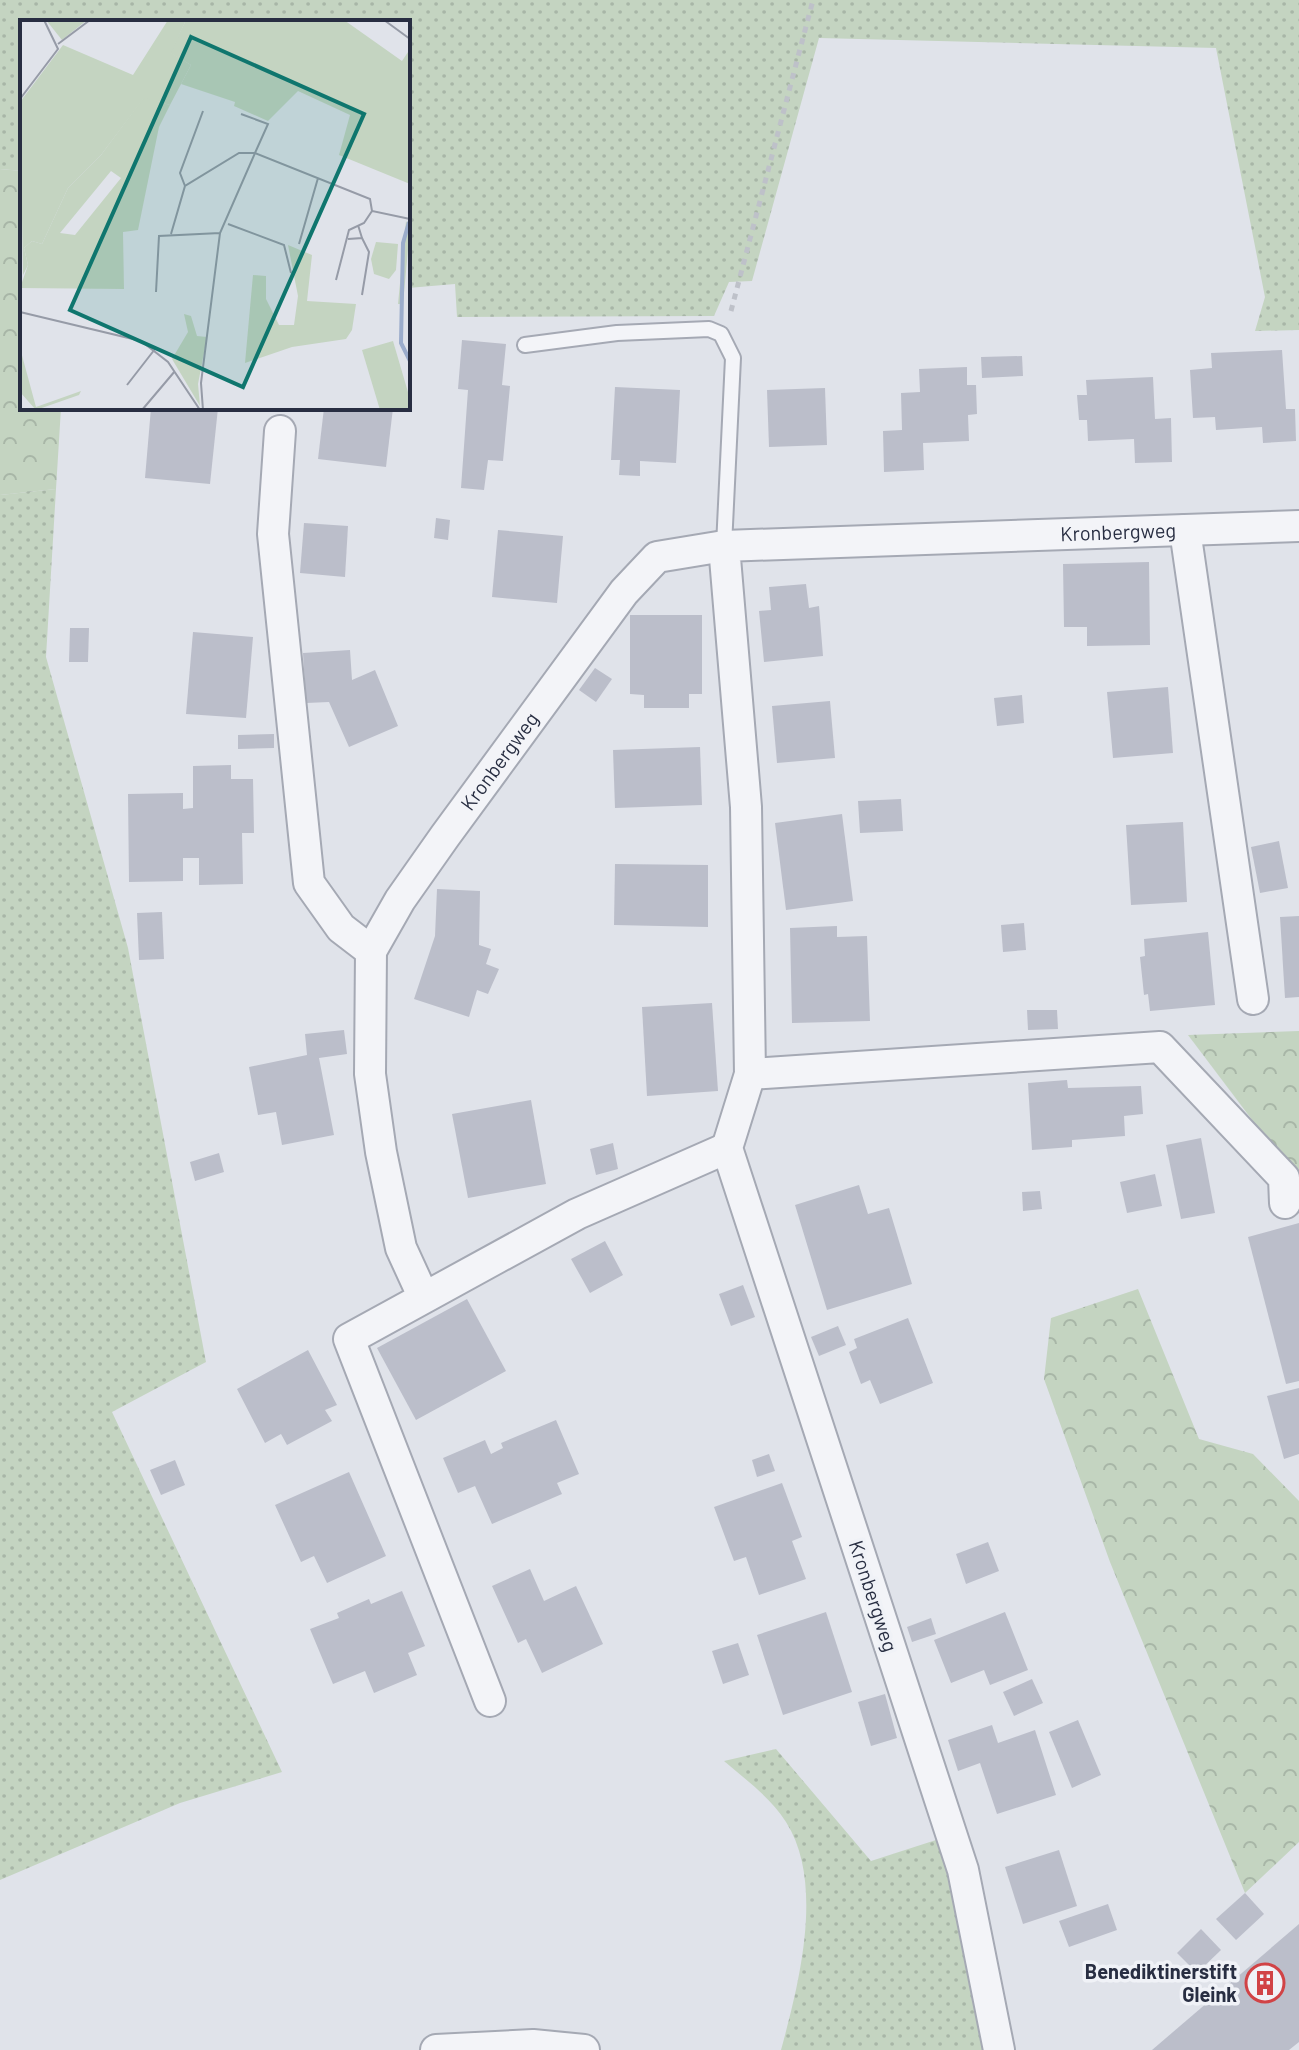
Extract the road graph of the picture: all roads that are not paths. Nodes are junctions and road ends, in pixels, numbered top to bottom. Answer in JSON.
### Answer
{"nodes":[{"id":1,"x":525,"y":345,"type":"dead end"},
{"id":2,"x":280,"y":431,"type":"dead end"},
{"id":3,"x":1299,"y":526,"type":"edge"},
{"id":4,"x":1185,"y":530,"type":"junction"},
{"id":5,"x":724,"y":546,"type":"junction"},
{"id":6,"x":371,"y":951,"type":"junction"},
{"id":7,"x":1253,"y":999,"type":"dead end"},
{"id":8,"x":750,"y":1074,"type":"junction"},
{"id":9,"x":727,"y":1148,"type":"junction"},
{"id":10,"x":1285,"y":1203,"type":"dead end"},
{"id":11,"x":423,"y":1296,"type":"junction"},
{"id":12,"x":490,"y":1701,"type":"dead end"},
{"id":13,"x":436,"y":2050,"type":"edge"},
{"id":14,"x":584,"y":2050,"type":"edge"},
{"id":15,"x":999,"y":2050,"type":"edge"}],
"edges":[{"from":1,"to":5,"type":"lane"},
{"from":2,"to":6,"type":"street"},
{"from":3,"to":4,"type":"street"},
{"from":4,"to":5,"type":"street","name":"Kronbergweg"},
{"from":4,"to":7,"type":"street","name":"Kronbergweg"},
{"from":5,"to":6,"type":"street","name":"Kronbergweg"},
{"from":5,"to":8,"type":"street"},
{"from":6,"to":11,"type":"street","name":"Kronbergweg"},
{"from":8,"to":9,"type":"street"},
{"from":8,"to":10,"type":"street"},
{"from":9,"to":11,"type":"street"},
{"from":9,"to":15,"type":"street","name":"Kronbergweg"},
{"from":11,"to":12,"type":"street"},
{"from":13,"to":14,"type":"street"}]}
